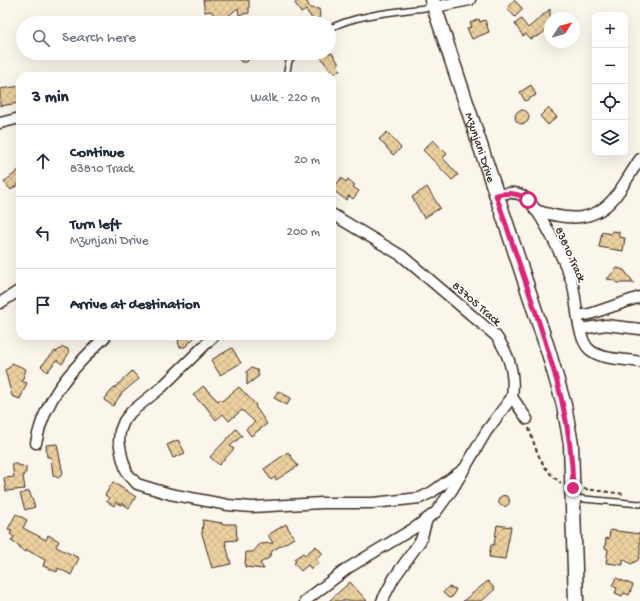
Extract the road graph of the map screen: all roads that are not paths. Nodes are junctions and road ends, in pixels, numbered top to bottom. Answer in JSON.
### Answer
{"nodes":[{"id":1,"x":470,"y":0,"type":"edge"},
{"id":2,"x":434,"y":4,"type":"edge"},
{"id":3,"x":336,"y":26,"type":"edge"},
{"id":4,"x":290,"y":60,"type":"edge"},
{"id":5,"x":287,"y":72,"type":"edge"},
{"id":6,"x":16,"y":119,"type":"edge"},
{"id":7,"x":0,"y":123,"type":"edge"},
{"id":8,"x":640,"y":159,"type":"edge"},
{"id":9,"x":496,"y":195,"type":"junction"},
{"id":10,"x":535,"y":210,"type":"junction"},
{"id":11,"x":336,"y":216,"type":"edge"},
{"id":12,"x":16,"y":293,"type":"edge"},
{"id":13,"x":640,"y":297,"type":"edge"},
{"id":14,"x":0,"y":303,"type":"edge"},
{"id":15,"x":578,"y":316,"type":"junction"},
{"id":16,"x":581,"y":329,"type":"junction"},
{"id":17,"x":640,"y":329,"type":"edge"},
{"id":18,"x":102,"y":340,"type":"edge"},
{"id":19,"x":210,"y":340,"type":"edge"},
{"id":20,"x":640,"y":362,"type":"edge"},
{"id":21,"x":512,"y":397,"type":"junction"},
{"id":22,"x":527,"y":419,"type":"road end"},
{"id":23,"x":36,"y":443,"type":"dead end"},
{"id":24,"x":464,"y":469,"type":"junction"},
{"id":25,"x":573,"y":493,"type":"junction"},
{"id":26,"x":640,"y":504,"type":"edge"},
{"id":27,"x":427,"y":519,"type":"junction"},
{"id":28,"x":305,"y":601,"type":"edge"},
{"id":29,"x":382,"y":601,"type":"edge"},
{"id":30,"x":576,"y":601,"type":"edge"}],
"edges":[{"from":1,"to":2,"type":"street"},
{"from":2,"to":3,"type":"lane"},
{"from":2,"to":9,"type":"main road","name":"Mzunjani Drive"},
{"from":4,"to":5,"type":"lane"},
{"from":6,"to":7,"type":"street"},
{"from":8,"to":10,"type":"street"},
{"from":9,"to":10,"type":"street","name":"83810 Track"},
{"from":9,"to":25,"type":"main road","name":"Mzunjani Drive"},
{"from":10,"to":15,"type":"street","name":"83810 Track"},
{"from":11,"to":21,"type":"street","name":"83705 Track"},
{"from":12,"to":14,"type":"street"},
{"from":13,"to":15,"type":"street"},
{"from":15,"to":16,"type":"street","name":"83810 Track"},
{"from":16,"to":17,"type":"street"},
{"from":16,"to":20,"type":"street","name":"83810 Track"},
{"from":18,"to":23,"type":"street"},
{"from":19,"to":24,"type":"street"},
{"from":21,"to":22,"type":"street"},
{"from":21,"to":24,"type":"street"},
{"from":24,"to":27,"type":"street"},
{"from":25,"to":26,"type":"lane"},
{"from":25,"to":30,"type":"main road","name":"Mzunjani Drive"},
{"from":27,"to":28,"type":"street"},
{"from":27,"to":29,"type":"street"}]}
